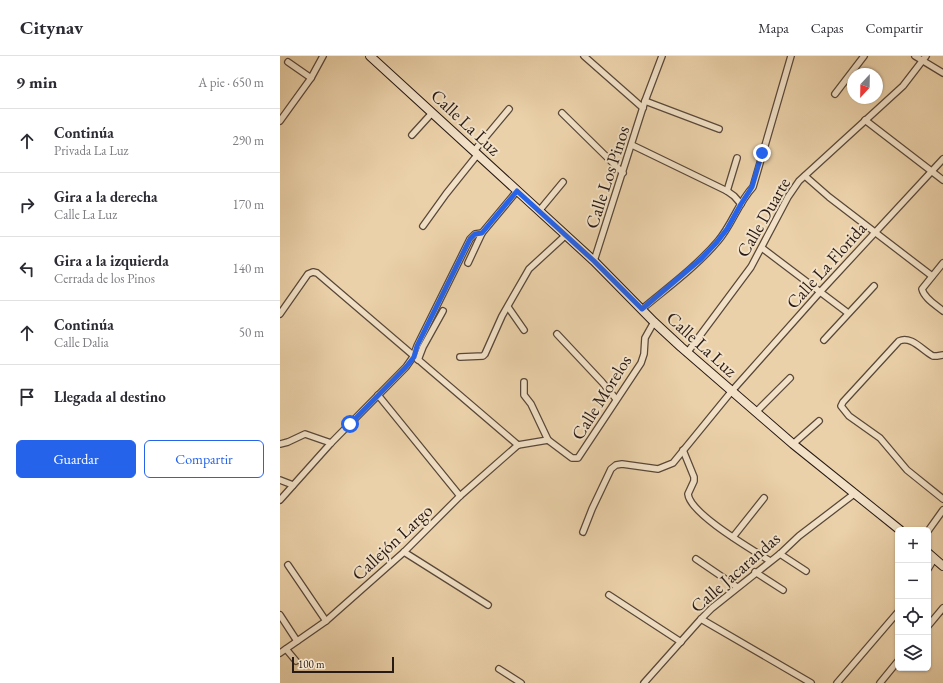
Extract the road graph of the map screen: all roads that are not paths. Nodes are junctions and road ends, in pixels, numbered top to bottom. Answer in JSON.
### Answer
{"nodes":[{"id":1,"x":323,"y":56,"type":"edge"},
{"id":2,"x":370,"y":56,"type":"edge"},
{"id":3,"x":584,"y":56,"type":"edge"},
{"id":4,"x":662,"y":56,"type":"edge"},
{"id":5,"x":791,"y":56,"type":"edge"},
{"id":6,"x":864,"y":56,"type":"edge"},
{"id":7,"x":915,"y":56,"type":"edge"},
{"id":8,"x":924,"y":58,"type":"edge"},
{"id":9,"x":288,"y":62,"type":"dead end"},
{"id":10,"x":943,"y":73,"type":"edge"},
{"id":11,"x":311,"y":78,"type":"junction"},
{"id":12,"x":835,"y":94,"type":"dead end"},
{"id":13,"x":645,"y":101,"type":"junction"},
{"id":14,"x":643,"y":108,"type":"junction"},
{"id":15,"x":509,"y":109,"type":"dead end"},
{"id":16,"x":432,"y":113,"type":"junction"},
{"id":17,"x":562,"y":113,"type":"dead end"},
{"id":18,"x":865,"y":120,"type":"junction"},
{"id":19,"x":280,"y":121,"type":"edge"},
{"id":20,"x":719,"y":129,"type":"dead end"},
{"id":21,"x":412,"y":135,"type":"dead end"},
{"id":22,"x":632,"y":145,"type":"junction"},
{"id":23,"x":476,"y":153,"type":"junction"},
{"id":24,"x":737,"y":158,"type":"dead end"},
{"id":25,"x":943,"y":159,"type":"edge"},
{"id":26,"x":932,"y":172,"type":"junction"},
{"id":27,"x":623,"y":173,"type":"junction"},
{"id":28,"x":805,"y":176,"type":"junction"},
{"id":29,"x":943,"y":180,"type":"edge"},
{"id":30,"x":564,"y":182,"type":"dead end"},
{"id":31,"x":517,"y":191,"type":"junction"},
{"id":32,"x":727,"y":191,"type":"junction"},
{"id":33,"x":741,"y":204,"type":"junction"},
{"id":34,"x":539,"y":211,"type":"junction"},
{"id":35,"x":422,"y":226,"type":"dead end"},
{"id":36,"x":876,"y":232,"type":"junction"},
{"id":37,"x":482,"y":233,"type":"junction"},
{"id":38,"x":566,"y":235,"type":"junction"},
{"id":39,"x":762,"y":248,"type":"junction"},
{"id":40,"x":594,"y":261,"type":"junction"},
{"id":41,"x":468,"y":263,"type":"dead end"},
{"id":42,"x":943,"y":263,"type":"edge"},
{"id":43,"x":932,"y":276,"type":"junction"},
{"id":44,"x":874,"y":286,"type":"dead end"},
{"id":45,"x":820,"y":292,"type":"junction"},
{"id":46,"x":508,"y":307,"type":"junction"},
{"id":47,"x":642,"y":309,"type":"junction"},
{"id":48,"x":943,"y":311,"type":"edge"},
{"id":49,"x":443,"y":312,"type":"dead end"},
{"id":50,"x":848,"y":313,"type":"junction"},
{"id":51,"x":280,"y":314,"type":"edge"},
{"id":52,"x":654,"y":322,"type":"junction"},
{"id":53,"x":524,"y":330,"type":"dead end"},
{"id":54,"x":557,"y":334,"type":"dead end"},
{"id":55,"x":824,"y":340,"type":"dead end"},
{"id":56,"x":684,"y":350,"type":"junction"},
{"id":57,"x":943,"y":355,"type":"edge"},
{"id":58,"x":460,"y":357,"type":"dead end"},
{"id":59,"x":416,"y":358,"type":"junction"},
{"id":60,"x":790,"y":378,"type":"dead end"},
{"id":61,"x":524,"y":382,"type":"dead end"},
{"id":62,"x":731,"y":392,"type":"junction"},
{"id":63,"x":378,"y":395,"type":"junction"},
{"id":64,"x":616,"y":400,"type":"junction"},
{"id":65,"x":756,"y":412,"type":"junction"},
{"id":66,"x":820,"y":421,"type":"dead end"},
{"id":67,"x":548,"y":440,"type":"junction"},
{"id":68,"x":331,"y":443,"type":"junction"},
{"id":69,"x":280,"y":444,"type":"edge"},
{"id":70,"x":794,"y":444,"type":"junction"},
{"id":71,"x":518,"y":445,"type":"junction"},
{"id":72,"x":683,"y":450,"type":"junction"},
{"id":73,"x":280,"y":480,"type":"edge"},
{"id":74,"x":293,"y":485,"type":"junction"},
{"id":75,"x":854,"y":494,"type":"junction"},
{"id":76,"x":460,"y":496,"type":"junction"},
{"id":77,"x":764,"y":498,"type":"dead end"},
{"id":78,"x":943,"y":499,"type":"edge"},
{"id":79,"x":280,"y":500,"type":"edge"},
{"id":80,"x":943,"y":510,"type":"edge"},
{"id":81,"x":896,"y":527,"type":"edge"},
{"id":82,"x":931,"y":527,"type":"edge"},
{"id":83,"x":583,"y":532,"type":"dead end"},
{"id":84,"x":733,"y":536,"type":"junction"},
{"id":85,"x":404,"y":552,"type":"junction"},
{"id":86,"x":780,"y":554,"type":"junction"},
{"id":87,"x":931,"y":556,"type":"edge"},
{"id":88,"x":696,"y":559,"type":"dead end"},
{"id":89,"x":770,"y":561,"type":"junction"},
{"id":90,"x":288,"y":565,"type":"dead end"},
{"id":91,"x":943,"y":566,"type":"edge"},
{"id":92,"x":806,"y":571,"type":"dead end"},
{"id":93,"x":756,"y":572,"type":"junction"},
{"id":94,"x":737,"y":587,"type":"junction"},
{"id":95,"x":783,"y":590,"type":"dead end"},
{"id":96,"x":608,"y":595,"type":"dead end"},
{"id":97,"x":488,"y":606,"type":"dead end"},
{"id":98,"x":943,"y":608,"type":"edge"},
{"id":99,"x":280,"y":615,"type":"edge"},
{"id":100,"x":895,"y":615,"type":"edge"},
{"id":101,"x":701,"y":619,"type":"junction"},
{"id":102,"x":326,"y":621,"type":"junction"},
{"id":103,"x":931,"y":622,"type":"edge"},
{"id":104,"x":297,"y":641,"type":"junction"},
{"id":105,"x":681,"y":642,"type":"junction"},
{"id":106,"x":286,"y":649,"type":"junction"},
{"id":107,"x":280,"y":653,"type":"edge"},
{"id":108,"x":296,"y":661,"type":"dead end"},
{"id":109,"x":895,"y":666,"type":"edge"},
{"id":110,"x":499,"y":669,"type":"dead end"},
{"id":111,"x":521,"y":683,"type":"edge"},
{"id":112,"x":644,"y":683,"type":"edge"},
{"id":113,"x":811,"y":683,"type":"edge"},
{"id":114,"x":837,"y":683,"type":"edge"},
{"id":115,"x":880,"y":683,"type":"edge"}],
"edges":[{"from":1,"to":11,"type":"street"},
{"from":2,"to":16,"type":"street","name":"Calle La Luz"},
{"from":3,"to":14,"type":"street"},
{"from":4,"to":13,"type":"street","name":"Calle Los Pinos"},
{"from":5,"to":33,"type":"street"},
{"from":6,"to":12,"type":"street"},
{"from":7,"to":8,"type":"street"},
{"from":8,"to":10,"type":"street"},
{"from":8,"to":18,"type":"street","name":"Calle Duarte"},
{"from":9,"to":11,"type":"street"},
{"from":11,"to":19,"type":"street"},
{"from":13,"to":14,"type":"street","name":"Calle Los Pinos"},
{"from":13,"to":20,"type":"street"},
{"from":14,"to":22,"type":"street","name":"Calle Los Pinos"},
{"from":15,"to":23,"type":"street"},
{"from":16,"to":21,"type":"street"},
{"from":16,"to":23,"type":"street","name":"Calle La Luz"},
{"from":17,"to":27,"type":"street"},
{"from":18,"to":26,"type":"street"},
{"from":18,"to":28,"type":"street","name":"Calle Duarte"},
{"from":22,"to":27,"type":"street","name":"Calle Los Pinos"},
{"from":22,"to":32,"type":"street"},
{"from":23,"to":31,"type":"street","name":"Calle La Luz"},
{"from":23,"to":35,"type":"street"},
{"from":24,"to":32,"type":"street"},
{"from":25,"to":26,"type":"street","name":"Calle La Florida"},
{"from":26,"to":29,"type":"street"},
{"from":26,"to":36,"type":"street","name":"Calle La Florida"},
{"from":27,"to":40,"type":"street","name":"Calle Los Pinos"},
{"from":28,"to":36,"type":"street"},
{"from":28,"to":39,"type":"street","name":"Calle Duarte"},
{"from":30,"to":34,"type":"street"},
{"from":31,"to":34,"type":"street","name":"Calle La Luz"},
{"from":31,"to":37,"type":"street"},
{"from":32,"to":33,"type":"street"},
{"from":33,"to":47,"type":"street"},
{"from":34,"to":38,"type":"street","name":"Calle La Luz"},
{"from":36,"to":43,"type":"street"},
{"from":36,"to":45,"type":"street","name":"Calle La Florida"},
{"from":37,"to":41,"type":"street"},
{"from":37,"to":59,"type":"street"},
{"from":38,"to":40,"type":"street","name":"Calle La Luz"},
{"from":38,"to":46,"type":"street"},
{"from":39,"to":45,"type":"street"},
{"from":39,"to":56,"type":"street","name":"Calle Duarte"},
{"from":40,"to":47,"type":"street","name":"Calle La Luz"},
{"from":42,"to":43,"type":"street"},
{"from":43,"to":48,"type":"street"},
{"from":44,"to":50,"type":"street"},
{"from":45,"to":50,"type":"street"},
{"from":45,"to":62,"type":"street","name":"Calle La Florida"},
{"from":46,"to":53,"type":"street"},
{"from":46,"to":58,"type":"street"},
{"from":47,"to":52,"type":"street","name":"Calle La Luz"},
{"from":49,"to":59,"type":"street"},
{"from":50,"to":55,"type":"street"},
{"from":51,"to":59,"type":"street"},
{"from":52,"to":56,"type":"street","name":"Calle La Luz"},
{"from":52,"to":64,"type":"street","name":"Calle Morelos"},
{"from":54,"to":64,"type":"street"},
{"from":56,"to":62,"type":"street","name":"Calle La Luz"},
{"from":57,"to":78,"type":"street"},
{"from":59,"to":63,"type":"street"},
{"from":59,"to":71,"type":"street"},
{"from":60,"to":65,"type":"street"},
{"from":61,"to":67,"type":"street"},
{"from":62,"to":65,"type":"street","name":"Calle La Luz"},
{"from":62,"to":72,"type":"street","name":"Calle La Florida"},
{"from":63,"to":68,"type":"street"},
{"from":63,"to":76,"type":"street"},
{"from":64,"to":67,"type":"street","name":"Calle Morelos"},
{"from":65,"to":70,"type":"street","name":"Calle La Luz"},
{"from":66,"to":70,"type":"street"},
{"from":67,"to":71,"type":"street","name":"Calle Morelos"},
{"from":68,"to":69,"type":"street"},
{"from":68,"to":74,"type":"street"},
{"from":70,"to":75,"type":"street","name":"Calle La Luz"},
{"from":71,"to":76,"type":"street","name":"Callejón Largo"},
{"from":72,"to":83,"type":"street","name":"Calle La Florida"},
{"from":72,"to":84,"type":"street"},
{"from":73,"to":74,"type":"street"},
{"from":74,"to":79,"type":"street"},
{"from":75,"to":81,"type":"street","name":"Calle La Luz"},
{"from":75,"to":86,"type":"street","name":"Calle Jacarandas"},
{"from":76,"to":85,"type":"street","name":"Callejón Largo"},
{"from":77,"to":84,"type":"street"},
{"from":80,"to":82,"type":"street"},
{"from":84,"to":89,"type":"street"},
{"from":85,"to":97,"type":"street"},
{"from":85,"to":102,"type":"street","name":"Callejón Largo"},
{"from":86,"to":89,"type":"street","name":"Calle Jacarandas"},
{"from":86,"to":92,"type":"street"},
{"from":87,"to":91,"type":"street"},
{"from":88,"to":94,"type":"street"},
{"from":89,"to":93,"type":"street","name":"Calle Jacarandas"},
{"from":90,"to":102,"type":"street"},
{"from":93,"to":94,"type":"street","name":"Calle Jacarandas"},
{"from":93,"to":95,"type":"street"},
{"from":94,"to":101,"type":"street","name":"Calle Jacarandas"},
{"from":96,"to":105,"type":"street"},
{"from":98,"to":103,"type":"street"},
{"from":99,"to":104,"type":"street"},
{"from":100,"to":114,"type":"street"},
{"from":101,"to":105,"type":"street","name":"Calle Jacarandas"},
{"from":101,"to":113,"type":"street"},
{"from":102,"to":104,"type":"street","name":"Callejón Largo"},
{"from":104,"to":106,"type":"street","name":"Callejón Largo"},
{"from":105,"to":112,"type":"street","name":"Calle Jacarandas"},
{"from":106,"to":107,"type":"street","name":"Callejón Largo"},
{"from":106,"to":108,"type":"street"},
{"from":109,"to":115,"type":"street"},
{"from":110,"to":111,"type":"street"}]}
